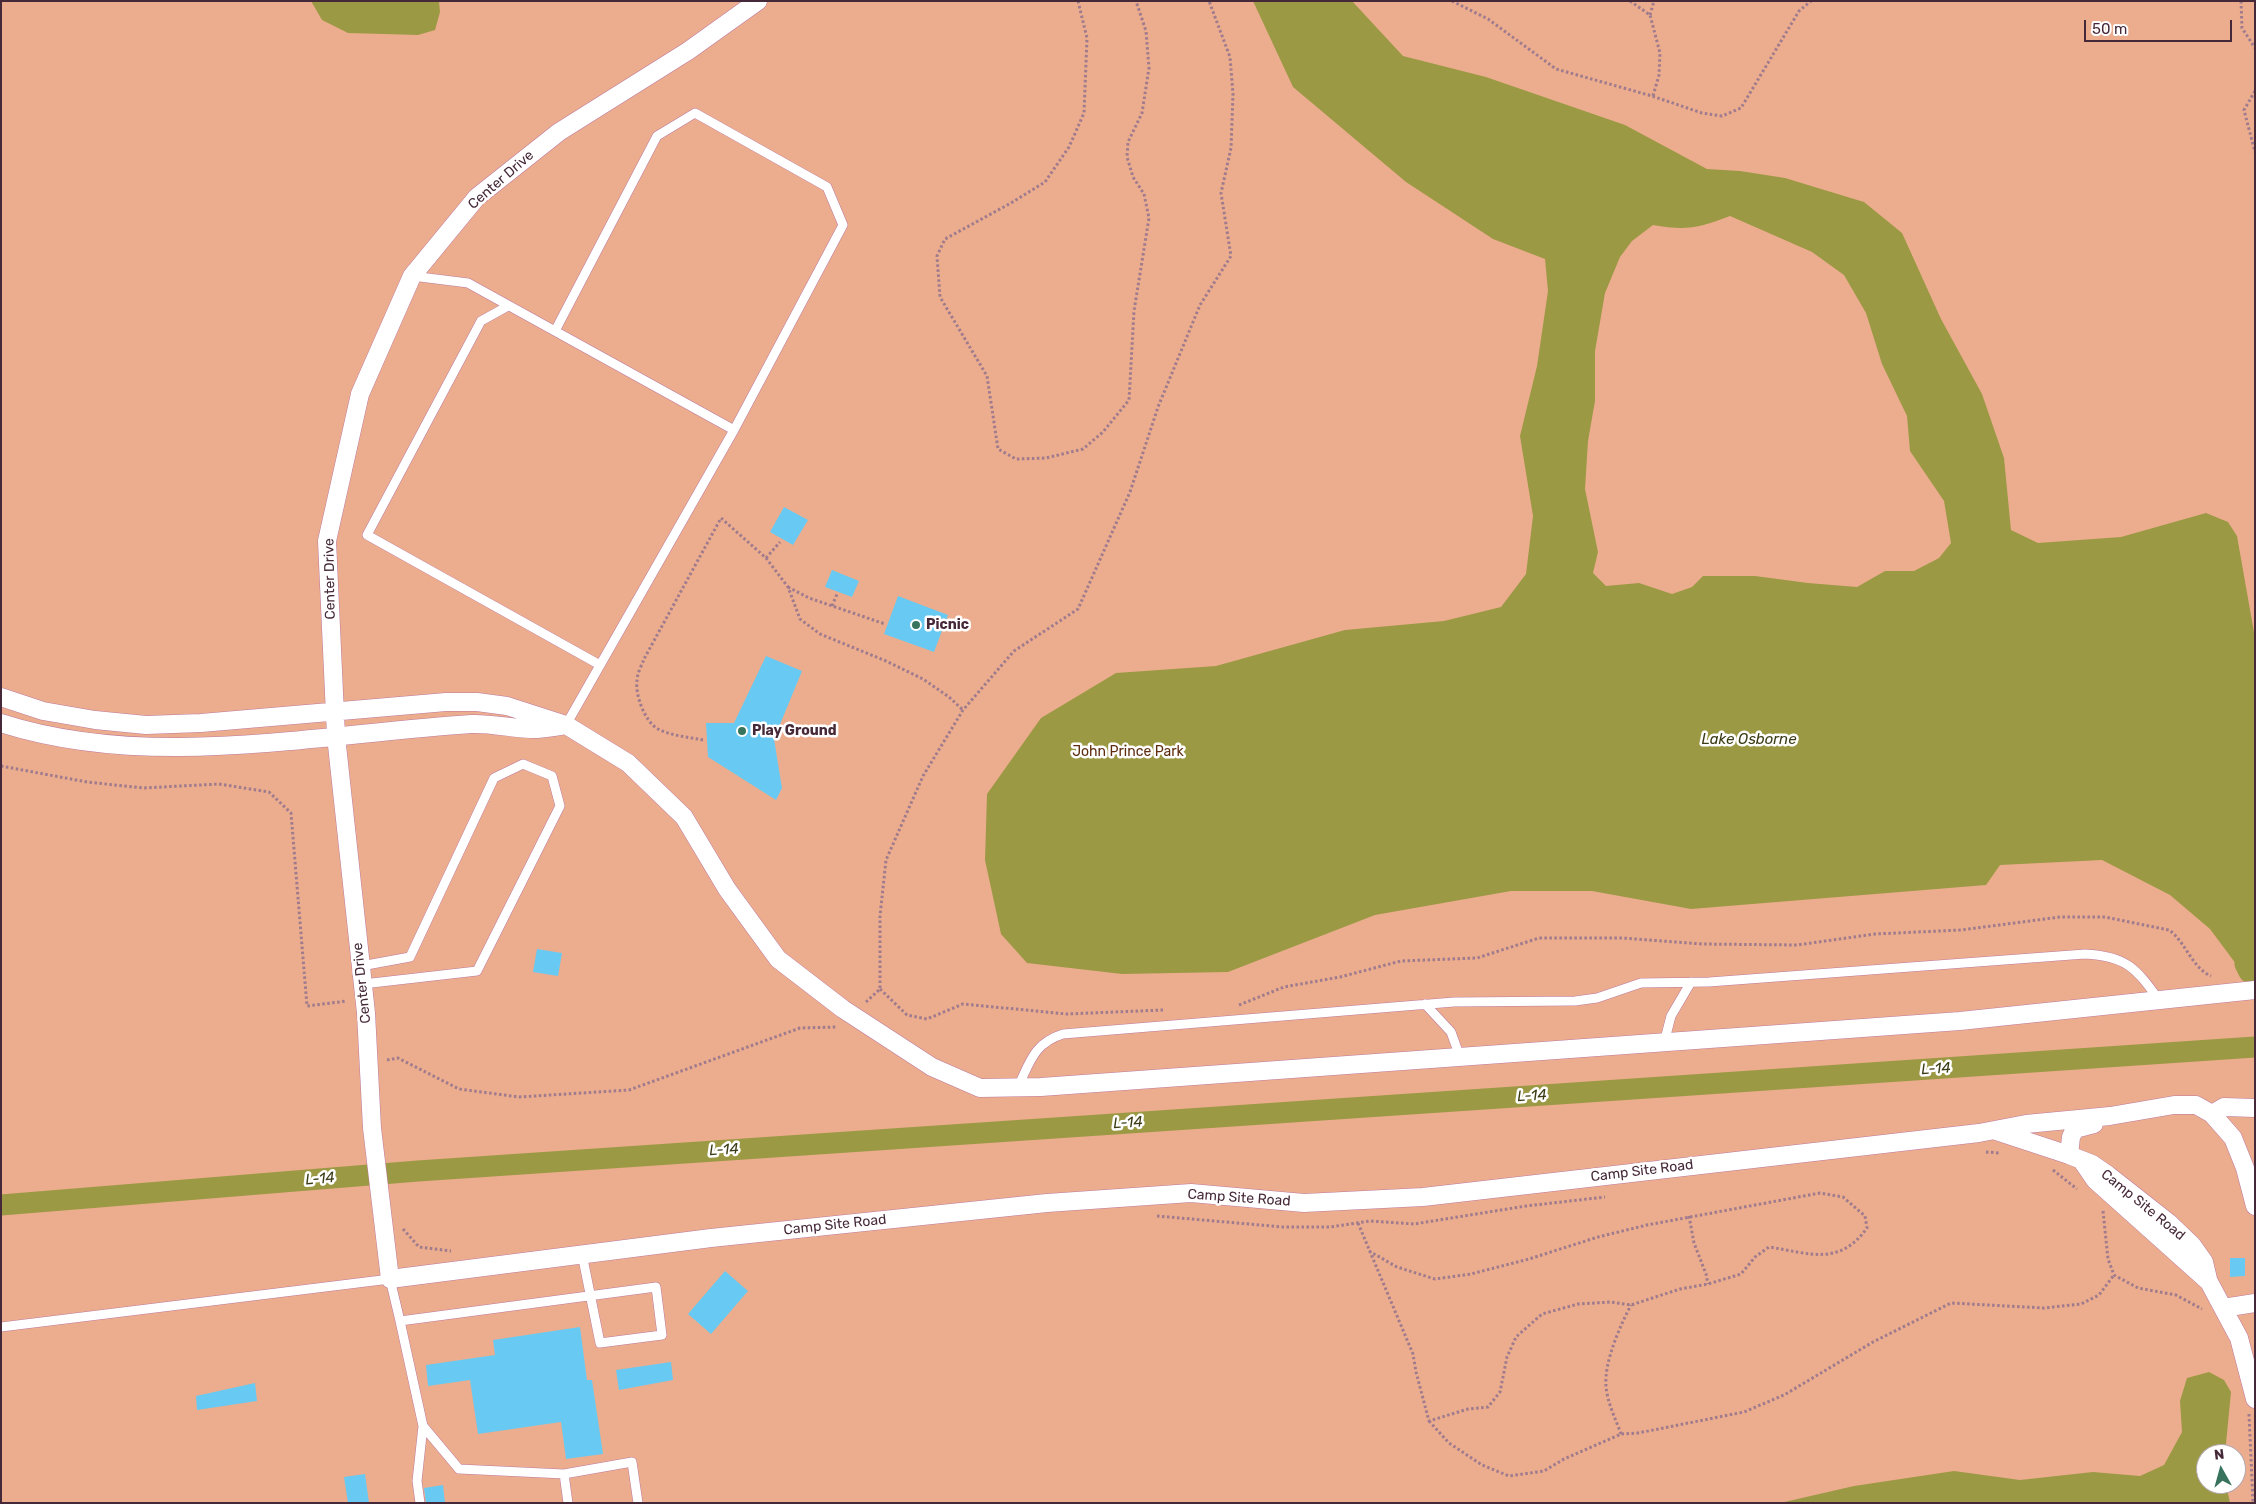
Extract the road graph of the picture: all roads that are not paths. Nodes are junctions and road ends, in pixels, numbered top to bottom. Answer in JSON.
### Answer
{"nodes":[{"id":1,"x":758,"y":1,"type":"edge"},
{"id":2,"x":412,"y":276,"type":"junction"},
{"id":3,"x":508,"y":306,"type":"junction"},
{"id":4,"x":555,"y":331,"type":"junction"},
{"id":5,"x":734,"y":430,"type":"junction"},
{"id":6,"x":600,"y":665,"type":"junction"},
{"id":7,"x":1,"y":698,"type":"edge"},
{"id":8,"x":335,"y":712,"type":"junction"},
{"id":9,"x":1,"y":723,"type":"edge"},
{"id":10,"x":566,"y":725,"type":"junction"},
{"id":11,"x":336,"y":736,"type":"junction"},
{"id":12,"x":361,"y":966,"type":"junction"},
{"id":13,"x":1691,"y":982,"type":"junction"},
{"id":14,"x":2255,"y":990,"type":"edge"},
{"id":15,"x":364,"y":992,"type":"junction"},
{"id":16,"x":2159,"y":1001,"type":"junction"},
{"id":17,"x":1425,"y":1004,"type":"junction"},
{"id":18,"x":1664,"y":1042,"type":"junction"},
{"id":19,"x":1460,"y":1057,"type":"junction"},
{"id":20,"x":1018,"y":1087,"type":"junction"},
{"id":21,"x":2255,"y":1108,"type":"edge"},
{"id":22,"x":2212,"y":1114,"type":"junction"},
{"id":23,"x":2110,"y":1116,"type":"junction"},
{"id":24,"x":1995,"y":1131,"type":"junction"},
{"id":25,"x":2076,"y":1158,"type":"junction"},
{"id":26,"x":2255,"y":1206,"type":"edge"},
{"id":27,"x":582,"y":1254,"type":"junction"},
{"id":28,"x":390,"y":1279,"type":"junction"},
{"id":29,"x":590,"y":1296,"type":"junction"},
{"id":30,"x":2255,"y":1303,"type":"edge"},
{"id":31,"x":2223,"y":1308,"type":"junction"},
{"id":32,"x":400,"y":1321,"type":"junction"},
{"id":33,"x":1,"y":1327,"type":"edge"},
{"id":34,"x":2255,"y":1399,"type":"edge"},
{"id":35,"x":423,"y":1426,"type":"junction"},
{"id":36,"x":564,"y":1474,"type":"junction"},
{"id":37,"x":420,"y":1503,"type":"edge"},
{"id":38,"x":568,"y":1503,"type":"edge"},
{"id":39,"x":638,"y":1503,"type":"edge"}],
"edges":[{"from":1,"to":2,"type":"street","name":"Center Drive"},
{"from":2,"to":3,"type":"lane"},
{"from":2,"to":8,"type":"street","name":"Center Drive"},
{"from":3,"to":4,"type":"lane"},
{"from":3,"to":6,"type":"lane"},
{"from":4,"to":5,"type":"lane"},
{"from":4,"to":5,"type":"lane"},
{"from":5,"to":6,"type":"lane"},
{"from":6,"to":10,"type":"lane"},
{"from":7,"to":8,"type":"street"},
{"from":8,"to":10,"type":"street"},
{"from":8,"to":11,"type":"street","name":"Center Drive"},
{"from":9,"to":11,"type":"street"},
{"from":10,"to":11,"type":"street"},
{"from":10,"to":20,"type":"street"},
{"from":11,"to":12,"type":"street","name":"Center Drive"},
{"from":12,"to":15,"type":"street","name":"Center Drive"},
{"from":12,"to":15,"type":"lane"},
{"from":13,"to":16,"type":"lane"},
{"from":13,"to":17,"type":"lane"},
{"from":13,"to":18,"type":"lane"},
{"from":14,"to":16,"type":"street"},
{"from":15,"to":28,"type":"street","name":"Center Drive"},
{"from":16,"to":18,"type":"street"},
{"from":17,"to":19,"type":"lane"},
{"from":17,"to":20,"type":"lane"},
{"from":18,"to":19,"type":"street"},
{"from":19,"to":20,"type":"street"},
{"from":21,"to":22,"type":"street"},
{"from":22,"to":23,"type":"street"},
{"from":22,"to":26,"type":"street"},
{"from":23,"to":24,"type":"street"},
{"from":23,"to":25,"type":"street"},
{"from":24,"to":25,"type":"street","name":"Camp Site Road"},
{"from":24,"to":27,"type":"street","name":"Camp Site Road"},
{"from":25,"to":31,"type":"street","name":"Camp Site Road"},
{"from":27,"to":28,"type":"street","name":"Camp Site Road"},
{"from":27,"to":29,"type":"lane"},
{"from":28,"to":32,"type":"lane"},
{"from":28,"to":33,"type":"lane"},
{"from":29,"to":29,"type":"lane"},
{"from":29,"to":32,"type":"lane"},
{"from":30,"to":31,"type":"street"},
{"from":31,"to":34,"type":"street","name":"Camp Site Road"},
{"from":32,"to":35,"type":"lane"},
{"from":35,"to":36,"type":"lane"},
{"from":35,"to":37,"type":"lane"},
{"from":36,"to":38,"type":"lane"},
{"from":36,"to":39,"type":"lane"}]}
